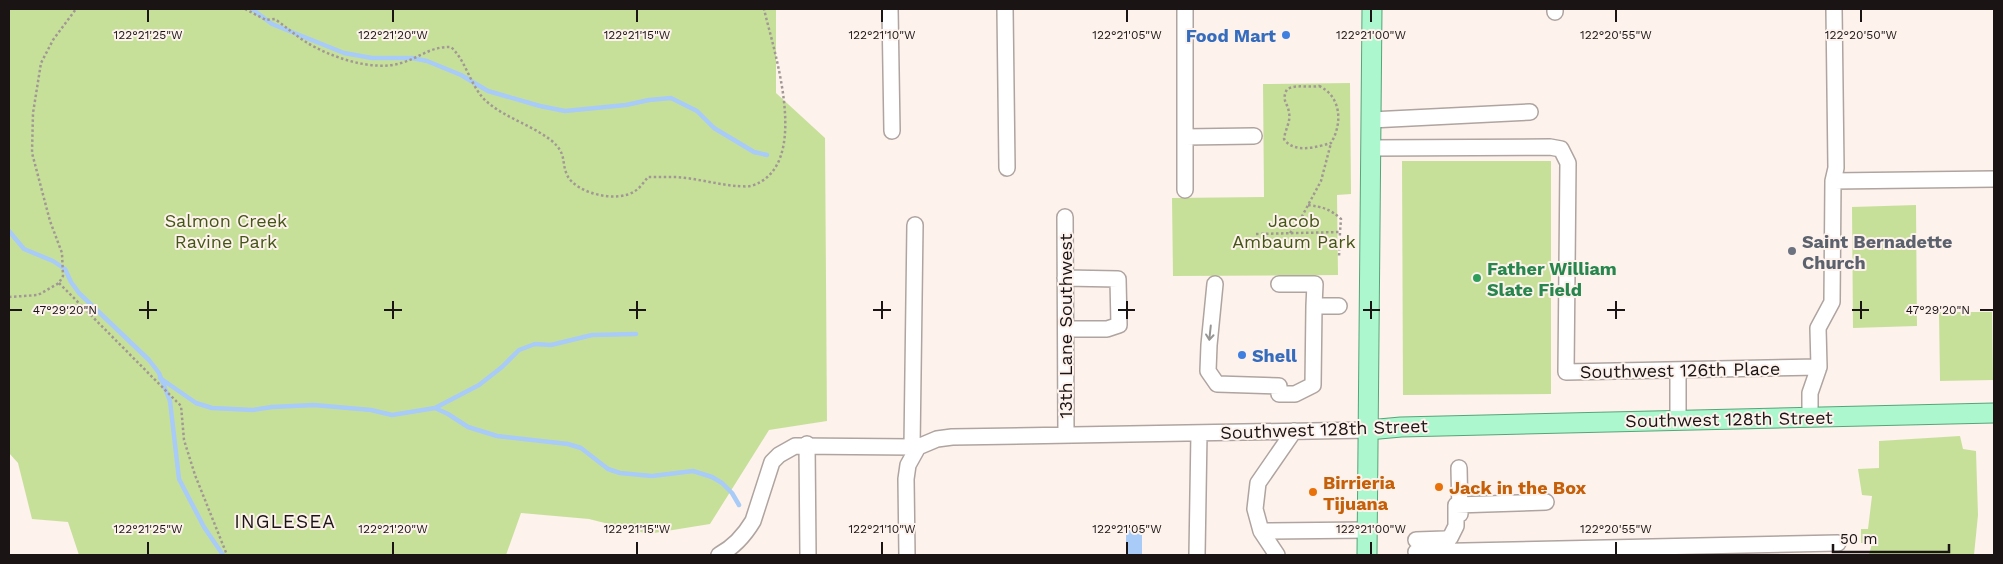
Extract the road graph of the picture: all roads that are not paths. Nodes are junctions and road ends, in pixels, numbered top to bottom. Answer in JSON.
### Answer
{"nodes":[{"id":1,"x":890,"y":9,"type":"edge"},
{"id":2,"x":1006,"y":9,"type":"edge"},
{"id":3,"x":1185,"y":9,"type":"edge"},
{"id":4,"x":1372,"y":9,"type":"edge"},
{"id":5,"x":1834,"y":9,"type":"edge"},
{"id":6,"x":1530,"y":112,"type":"dead end"},
{"id":7,"x":1371,"y":120,"type":"junction"},
{"id":8,"x":892,"y":131,"type":"dead end"},
{"id":9,"x":1254,"y":136,"type":"dead end"},
{"id":10,"x":1185,"y":137,"type":"junction"},
{"id":11,"x":1370,"y":148,"type":"junction"},
{"id":12,"x":1007,"y":168,"type":"dead end"},
{"id":13,"x":1994,"y":178,"type":"edge"},
{"id":14,"x":1834,"y":181,"type":"junction"},
{"id":15,"x":1185,"y":190,"type":"dead end"},
{"id":16,"x":1065,"y":217,"type":"dead end"},
{"id":17,"x":915,"y":225,"type":"dead end"},
{"id":18,"x":1065,"y":278,"type":"junction"},
{"id":19,"x":1215,"y":284,"type":"dead end"},
{"id":20,"x":1279,"y":284,"type":"dead end"},
{"id":21,"x":1314,"y":306,"type":"junction"},
{"id":22,"x":1339,"y":306,"type":"dead end"},
{"id":23,"x":1066,"y":329,"type":"junction"},
{"id":24,"x":1819,"y":366,"type":"junction"},
{"id":25,"x":1678,"y":371,"type":"junction"},
{"id":26,"x":1994,"y":413,"type":"edge"},
{"id":27,"x":1810,"y":417,"type":"junction"},
{"id":28,"x":1678,"y":420,"type":"junction"},
{"id":29,"x":1368,"y":430,"type":"junction"},
{"id":30,"x":1294,"y":431,"type":"junction"},
{"id":31,"x":1199,"y":432,"type":"junction"},
{"id":32,"x":1066,"y":435,"type":"junction"},
{"id":33,"x":807,"y":444,"type":"junction"},
{"id":34,"x":915,"y":447,"type":"junction"},
{"id":35,"x":1456,"y":469,"type":"dead end"},
{"id":36,"x":1546,"y":502,"type":"dead end"},
{"id":37,"x":1460,"y":504,"type":"junction"},
{"id":38,"x":1367,"y":530,"type":"junction"},
{"id":39,"x":1261,"y":531,"type":"junction"},
{"id":40,"x":1838,"y":543,"type":"dead end"},
{"id":41,"x":1819,"y":549,"type":"edge"},
{"id":42,"x":1461,"y":552,"type":"junction"},
{"id":43,"x":719,"y":555,"type":"edge"},
{"id":44,"x":808,"y":555,"type":"edge"},
{"id":45,"x":908,"y":555,"type":"edge"},
{"id":46,"x":1197,"y":555,"type":"edge"},
{"id":47,"x":1277,"y":555,"type":"edge"},
{"id":48,"x":1367,"y":555,"type":"edge"}],
"edges":[{"from":1,"to":8,"type":"street"},
{"from":2,"to":12,"type":"street"},
{"from":3,"to":10,"type":"street"},
{"from":4,"to":7,"type":"main road"},
{"from":5,"to":14,"type":"street"},
{"from":6,"to":7,"type":"street"},
{"from":7,"to":11,"type":"main road"},
{"from":9,"to":10,"type":"street"},
{"from":10,"to":15,"type":"street"},
{"from":11,"to":25,"type":"street","name":"Southwest 126th Place"},
{"from":11,"to":29,"type":"main road"},
{"from":13,"to":14,"type":"street"},
{"from":14,"to":24,"type":"street"},
{"from":16,"to":18,"type":"street","name":"13th Lane Southwest"},
{"from":17,"to":34,"type":"street"},
{"from":18,"to":23,"type":"street","name":"13th Lane Southwest"},
{"from":18,"to":23,"type":"street"},
{"from":19,"to":21,"type":"street","one_way":true},
{"from":20,"to":21,"type":"street"},
{"from":21,"to":22,"type":"street"},
{"from":23,"to":32,"type":"street","name":"13th Lane Southwest"},
{"from":24,"to":25,"type":"street","name":"Southwest 126th Place"},
{"from":24,"to":27,"type":"street"},
{"from":25,"to":28,"type":"street"},
{"from":26,"to":27,"type":"main road","name":"Southwest 128th Street"},
{"from":27,"to":28,"type":"main road","name":"Southwest 128th Street"},
{"from":28,"to":29,"type":"main road","name":"Southwest 128th Street"},
{"from":29,"to":30,"type":"street","name":"Southwest 128th Street"},
{"from":29,"to":38,"type":"main road"},
{"from":30,"to":31,"type":"street","name":"Southwest 128th Street"},
{"from":30,"to":39,"type":"street"},
{"from":31,"to":32,"type":"street","name":"Southwest 128th Street"},
{"from":31,"to":46,"type":"street"},
{"from":32,"to":34,"type":"street","name":"Southwest 128th Street"},
{"from":33,"to":34,"type":"street","name":"Southwest 128th Street"},
{"from":33,"to":43,"type":"street","name":"Southwest 128th Street"},
{"from":33,"to":44,"type":"street"},
{"from":34,"to":45,"type":"street"},
{"from":35,"to":37,"type":"street"},
{"from":36,"to":37,"type":"street"},
{"from":37,"to":42,"type":"street"},
{"from":37,"to":42,"type":"street"},
{"from":38,"to":39,"type":"street"},
{"from":38,"to":48,"type":"main road"},
{"from":39,"to":47,"type":"street"},
{"from":40,"to":41,"type":"street"},
{"from":41,"to":42,"type":"street"}]}
